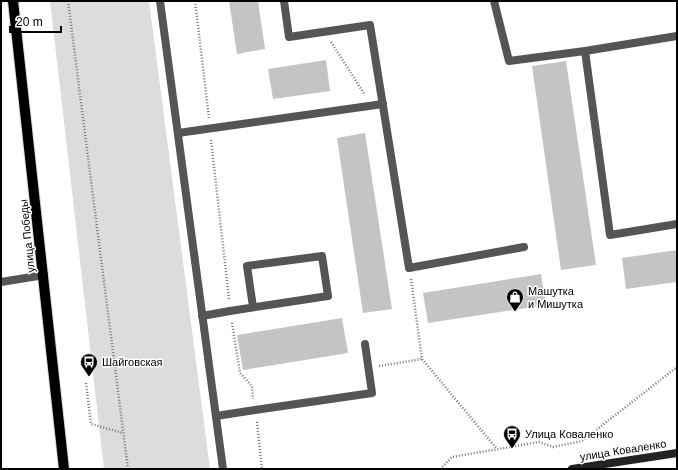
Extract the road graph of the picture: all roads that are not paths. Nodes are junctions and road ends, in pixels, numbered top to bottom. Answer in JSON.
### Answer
{"nodes":[{"id":1,"x":13,"y":1,"type":"edge"},
{"id":2,"x":160,"y":1,"type":"edge"},
{"id":3,"x":284,"y":1,"type":"edge"},
{"id":4,"x":494,"y":1,"type":"edge"},
{"id":5,"x":677,"y":36,"type":"edge"},
{"id":6,"x":585,"y":51,"type":"junction"},
{"id":7,"x":383,"y":104,"type":"junction"},
{"id":8,"x":178,"y":133,"type":"junction"},
{"id":9,"x":677,"y":224,"type":"edge"},
{"id":10,"x":524,"y":247,"type":"dead end"},
{"id":11,"x":44,"y":275,"type":"junction"},
{"id":12,"x":1,"y":282,"type":"edge"},
{"id":13,"x":253,"y":307,"type":"junction"},
{"id":14,"x":202,"y":316,"type":"junction"},
{"id":15,"x":365,"y":344,"type":"dead end"},
{"id":16,"x":216,"y":416,"type":"junction"},
{"id":17,"x":677,"y":453,"type":"edge"},
{"id":18,"x":64,"y":469,"type":"edge"},
{"id":19,"x":223,"y":469,"type":"edge"},
{"id":20,"x":572,"y":469,"type":"edge"}],
"edges":[{"from":1,"to":11,"type":"main road","name":"улица Победы"},
{"from":2,"to":8,"type":"street"},
{"from":3,"to":7,"type":"street"},
{"from":4,"to":6,"type":"street"},
{"from":5,"to":6,"type":"street"},
{"from":6,"to":9,"type":"street"},
{"from":7,"to":8,"type":"street"},
{"from":7,"to":10,"type":"street"},
{"from":8,"to":14,"type":"street"},
{"from":11,"to":12,"type":"street"},
{"from":11,"to":18,"type":"main road","name":"улица Победы"},
{"from":13,"to":13,"type":"street"},
{"from":13,"to":14,"type":"street"},
{"from":14,"to":16,"type":"street"},
{"from":15,"to":16,"type":"street"},
{"from":16,"to":19,"type":"street"},
{"from":17,"to":20,"type":"main road","name":"улица Коваленко"}]}
